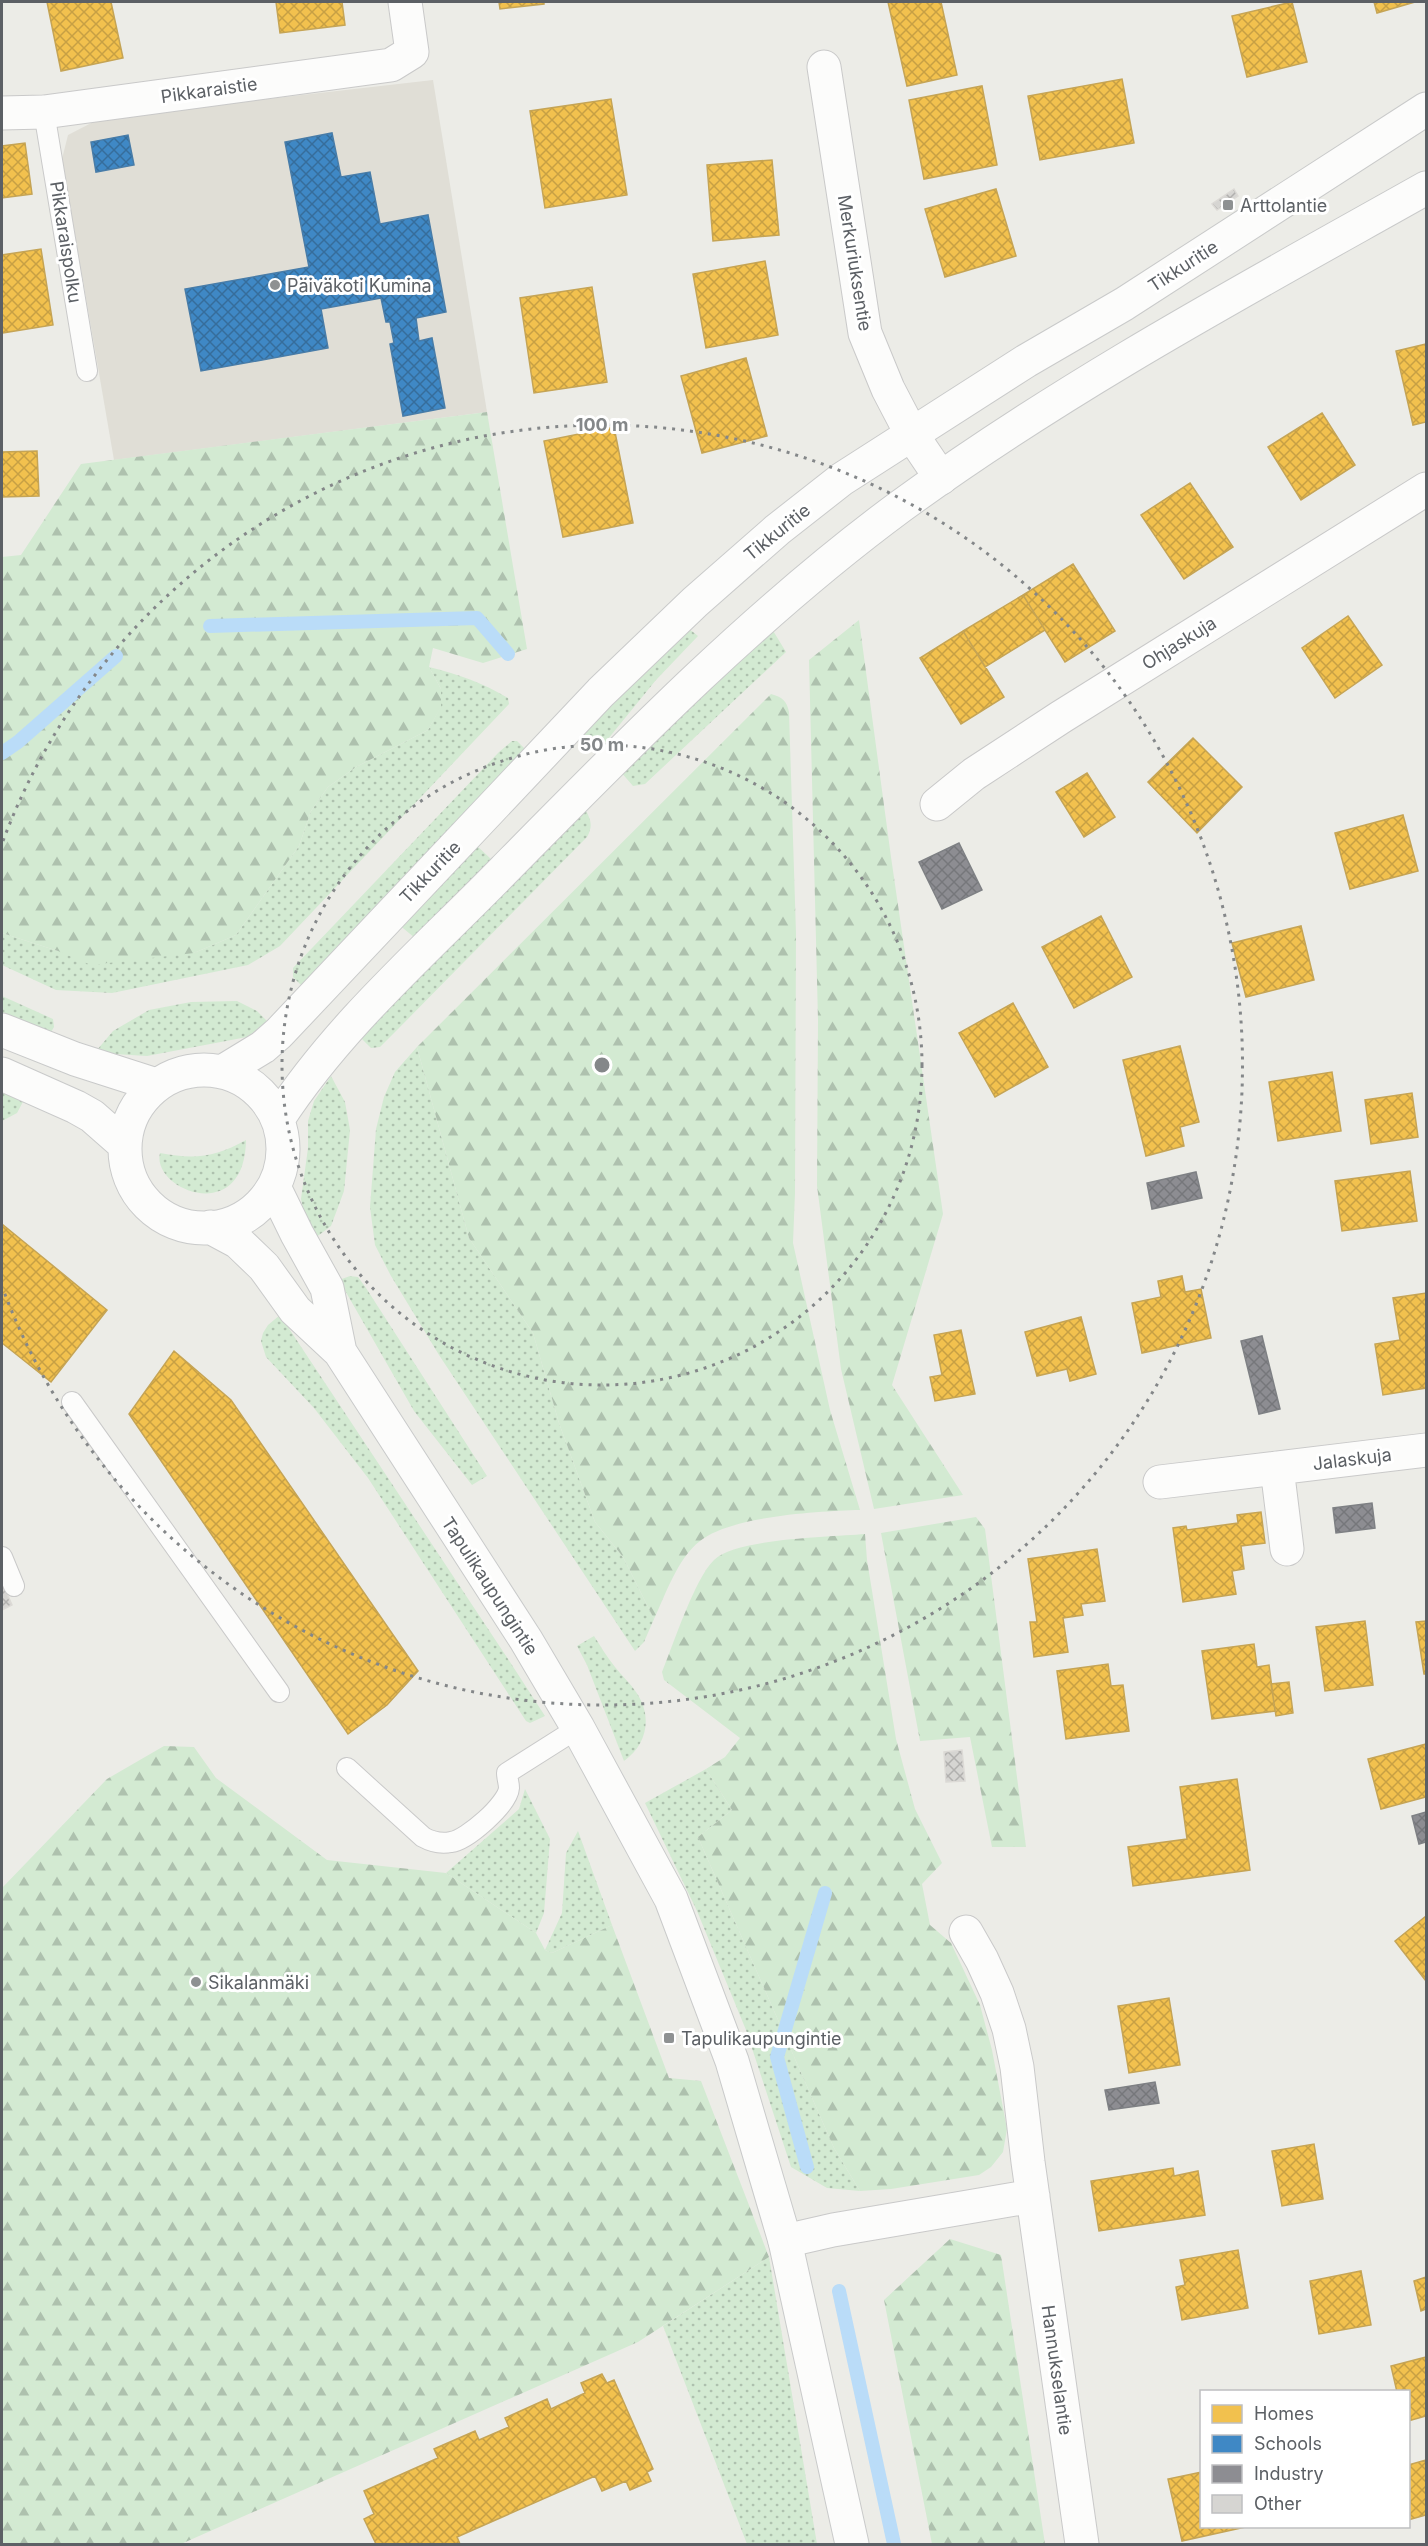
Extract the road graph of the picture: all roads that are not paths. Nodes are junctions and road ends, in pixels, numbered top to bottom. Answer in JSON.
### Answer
{"nodes":[{"id":1,"x":405,"y":2,"type":"edge"},
{"id":2,"x":824,"y":67,"type":"dead end"},
{"id":3,"x":1426,"y":109,"type":"edge"},
{"id":4,"x":44,"y":112,"type":"junction"},
{"id":5,"x":2,"y":113,"type":"edge"},
{"id":6,"x":1426,"y":188,"type":"edge"},
{"id":7,"x":87,"y":372,"type":"dead end"},
{"id":8,"x":912,"y":435,"type":"junction"},
{"id":9,"x":941,"y":478,"type":"junction"},
{"id":10,"x":1426,"y":489,"type":"edge"},
{"id":11,"x":938,"y":804,"type":"dead end"},
{"id":12,"x":2,"y":1030,"type":"edge"},
{"id":13,"x":222,"y":1072,"type":"junction"},
{"id":14,"x":2,"y":1074,"type":"edge"},
{"id":15,"x":156,"y":1085,"type":"junction"},
{"id":16,"x":278,"y":1119,"type":"junction"},
{"id":17,"x":125,"y":1145,"type":"junction"},
{"id":18,"x":275,"y":1189,"type":"junction"},
{"id":19,"x":210,"y":1227,"type":"junction"},
{"id":20,"x":340,"y":1352,"type":"junction"},
{"id":21,"x":72,"y":1402,"type":"dead end"},
{"id":22,"x":1426,"y":1450,"type":"edge"},
{"id":23,"x":1277,"y":1468,"type":"junction"},
{"id":24,"x":1160,"y":1482,"type":"dead end"},
{"id":25,"x":1287,"y":1549,"type":"dead end"},
{"id":26,"x":2,"y":1557,"type":"edge"},
{"id":27,"x":14,"y":1586,"type":"dead end"},
{"id":28,"x":279,"y":1692,"type":"dead end"},
{"id":29,"x":578,"y":1728,"type":"junction"},
{"id":30,"x":346,"y":1768,"type":"dead end"},
{"id":31,"x":966,"y":1932,"type":"dead end"},
{"id":32,"x":1033,"y":2196,"type":"junction"},
{"id":33,"x":785,"y":2241,"type":"junction"},
{"id":34,"x":852,"y":2544,"type":"edge"},
{"id":35,"x":1082,"y":2544,"type":"edge"}],
"edges":[{"from":1,"to":4,"type":"main road","name":"Pikkaraistie"},
{"from":2,"to":8,"type":"main road","name":"Merkuriuksentie"},
{"from":3,"to":8,"type":"main road","name":"Tikkuritie"},
{"from":4,"to":5,"type":"main road","name":"Pikkaraistie"},
{"from":4,"to":7,"type":"lane","name":"Pikkaraispolku"},
{"from":6,"to":9,"type":"main road"},
{"from":8,"to":9,"type":"main road","name":"Merkuriuksentie"},
{"from":8,"to":13,"type":"main road","name":"Tikkuritie"},
{"from":9,"to":16,"type":"main road"},
{"from":10,"to":11,"type":"main road","name":"Ohjaskuja"},
{"from":12,"to":15,"type":"main road"},
{"from":13,"to":15,"type":"main road"},
{"from":13,"to":16,"type":"main road"},
{"from":14,"to":17,"type":"main road"},
{"from":15,"to":17,"type":"main road"},
{"from":16,"to":18,"type":"main road"},
{"from":17,"to":19,"type":"main road"},
{"from":18,"to":19,"type":"main road"},
{"from":18,"to":20,"type":"main road","name":"Tapulikaupungintie"},
{"from":19,"to":20,"type":"main road","name":"Tapulikaupungintie"},
{"from":20,"to":29,"type":"main road","name":"Tapulikaupungintie"},
{"from":21,"to":28,"type":"lane"},
{"from":22,"to":23,"type":"main road","name":"Jalaskuja"},
{"from":23,"to":24,"type":"main road","name":"Jalaskuja"},
{"from":23,"to":25,"type":"main road"},
{"from":26,"to":27,"type":"lane"},
{"from":29,"to":30,"type":"lane"},
{"from":29,"to":33,"type":"main road","name":"Tapulikaupungintie"},
{"from":31,"to":32,"type":"main road","name":"Hannukselantie"},
{"from":32,"to":33,"type":"main road"},
{"from":32,"to":35,"type":"main road","name":"Hannukselantie"},
{"from":33,"to":34,"type":"main road","name":"Tapulikaupungintie"}]}
